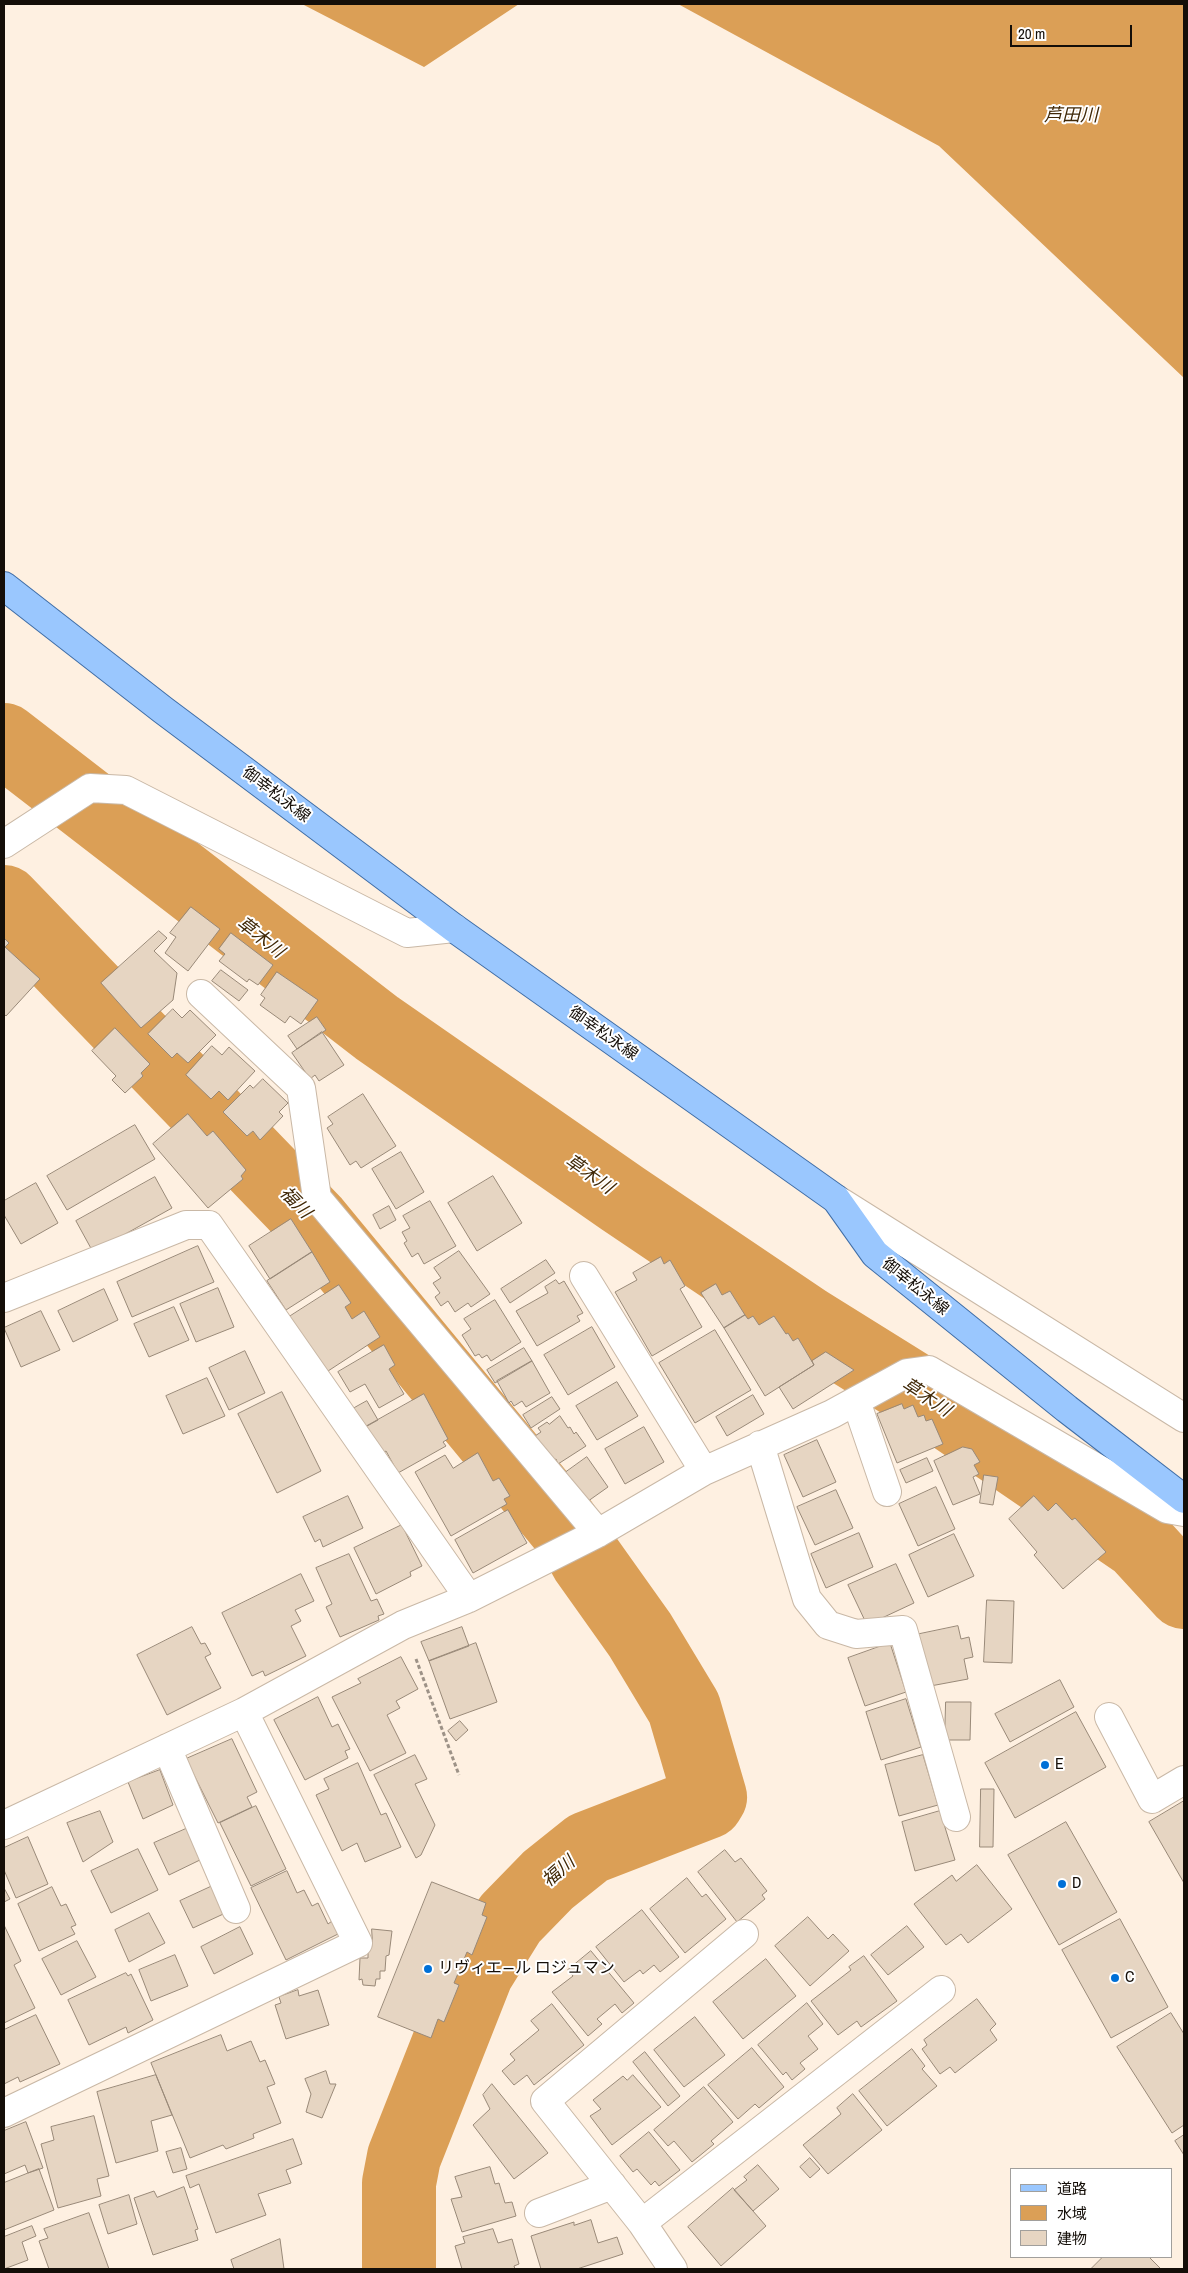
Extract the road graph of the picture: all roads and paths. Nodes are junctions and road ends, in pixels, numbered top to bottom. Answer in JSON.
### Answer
{"nodes":[{"id":1,"x":4,"y":586,"type":"edge"},
{"id":2,"x":4,"y":844,"type":"edge"},
{"id":3,"x":454,"y":928,"type":"junction"},
{"id":4,"x":201,"y":994,"type":"dead end"},
{"id":5,"x":836,"y":1199,"type":"junction"},
{"id":6,"x":584,"y":1276,"type":"dead end"},
{"id":7,"x":4,"y":1298,"type":"edge"},
{"id":8,"x":856,"y":1401,"type":"junction"},
{"id":9,"x":1184,"y":1418,"type":"edge"},
{"id":10,"x":760,"y":1445,"type":"junction"},
{"id":11,"x":704,"y":1471,"type":"junction"},
{"id":12,"x":887,"y":1492,"type":"dead end"},
{"id":13,"x":1184,"y":1500,"type":"edge"},
{"id":14,"x":1184,"y":1512,"type":"edge"},
{"id":15,"x":598,"y":1533,"type":"junction"},
{"id":16,"x":469,"y":1598,"type":"junction"},
{"id":17,"x":403,"y":1625,"type":"junction"},
{"id":18,"x":244,"y":1712,"type":"junction"},
{"id":19,"x":1109,"y":1717,"type":"dead end"},
{"id":20,"x":167,"y":1748,"type":"junction"},
{"id":21,"x":459,"y":1775,"type":"dead end"},
{"id":22,"x":1184,"y":1780,"type":"edge"},
{"id":23,"x":956,"y":1817,"type":"dead end"},
{"id":24,"x":4,"y":1825,"type":"edge"},
{"id":25,"x":236,"y":1909,"type":"dead end"},
{"id":26,"x":744,"y":1934,"type":"dead end"},
{"id":27,"x":942,"y":1990,"type":"dead end"},
{"id":28,"x":4,"y":2113,"type":"edge"},
{"id":29,"x":612,"y":2185,"type":"junction"},
{"id":30,"x":539,"y":2214,"type":"dead end"},
{"id":31,"x":642,"y":2223,"type":"junction"},
{"id":32,"x":673,"y":2269,"type":"edge"}],
"edges":[{"from":1,"to":3,"type":"main road","name":"御幸松永線"},
{"from":2,"to":3,"type":"street"},
{"from":3,"to":5,"type":"main road","name":"御幸松永線"},
{"from":4,"to":15,"type":"street"},
{"from":5,"to":9,"type":"street"},
{"from":5,"to":13,"type":"main road","name":"御幸松永線"},
{"from":6,"to":11,"type":"street"},
{"from":7,"to":16,"type":"street"},
{"from":8,"to":10,"type":"street"},
{"from":8,"to":12,"type":"street"},
{"from":8,"to":14,"type":"street"},
{"from":10,"to":11,"type":"street"},
{"from":10,"to":23,"type":"street"},
{"from":11,"to":15,"type":"street"},
{"from":15,"to":16,"type":"street"},
{"from":16,"to":17,"type":"street"},
{"from":17,"to":18,"type":"street"},
{"from":17,"to":21,"type":"path"},
{"from":18,"to":20,"type":"street"},
{"from":18,"to":28,"type":"street"},
{"from":19,"to":22,"type":"street"},
{"from":20,"to":24,"type":"street"},
{"from":20,"to":25,"type":"street"},
{"from":26,"to":29,"type":"street"},
{"from":27,"to":31,"type":"street"},
{"from":29,"to":30,"type":"street"},
{"from":29,"to":31,"type":"street"},
{"from":31,"to":32,"type":"street"}]}
